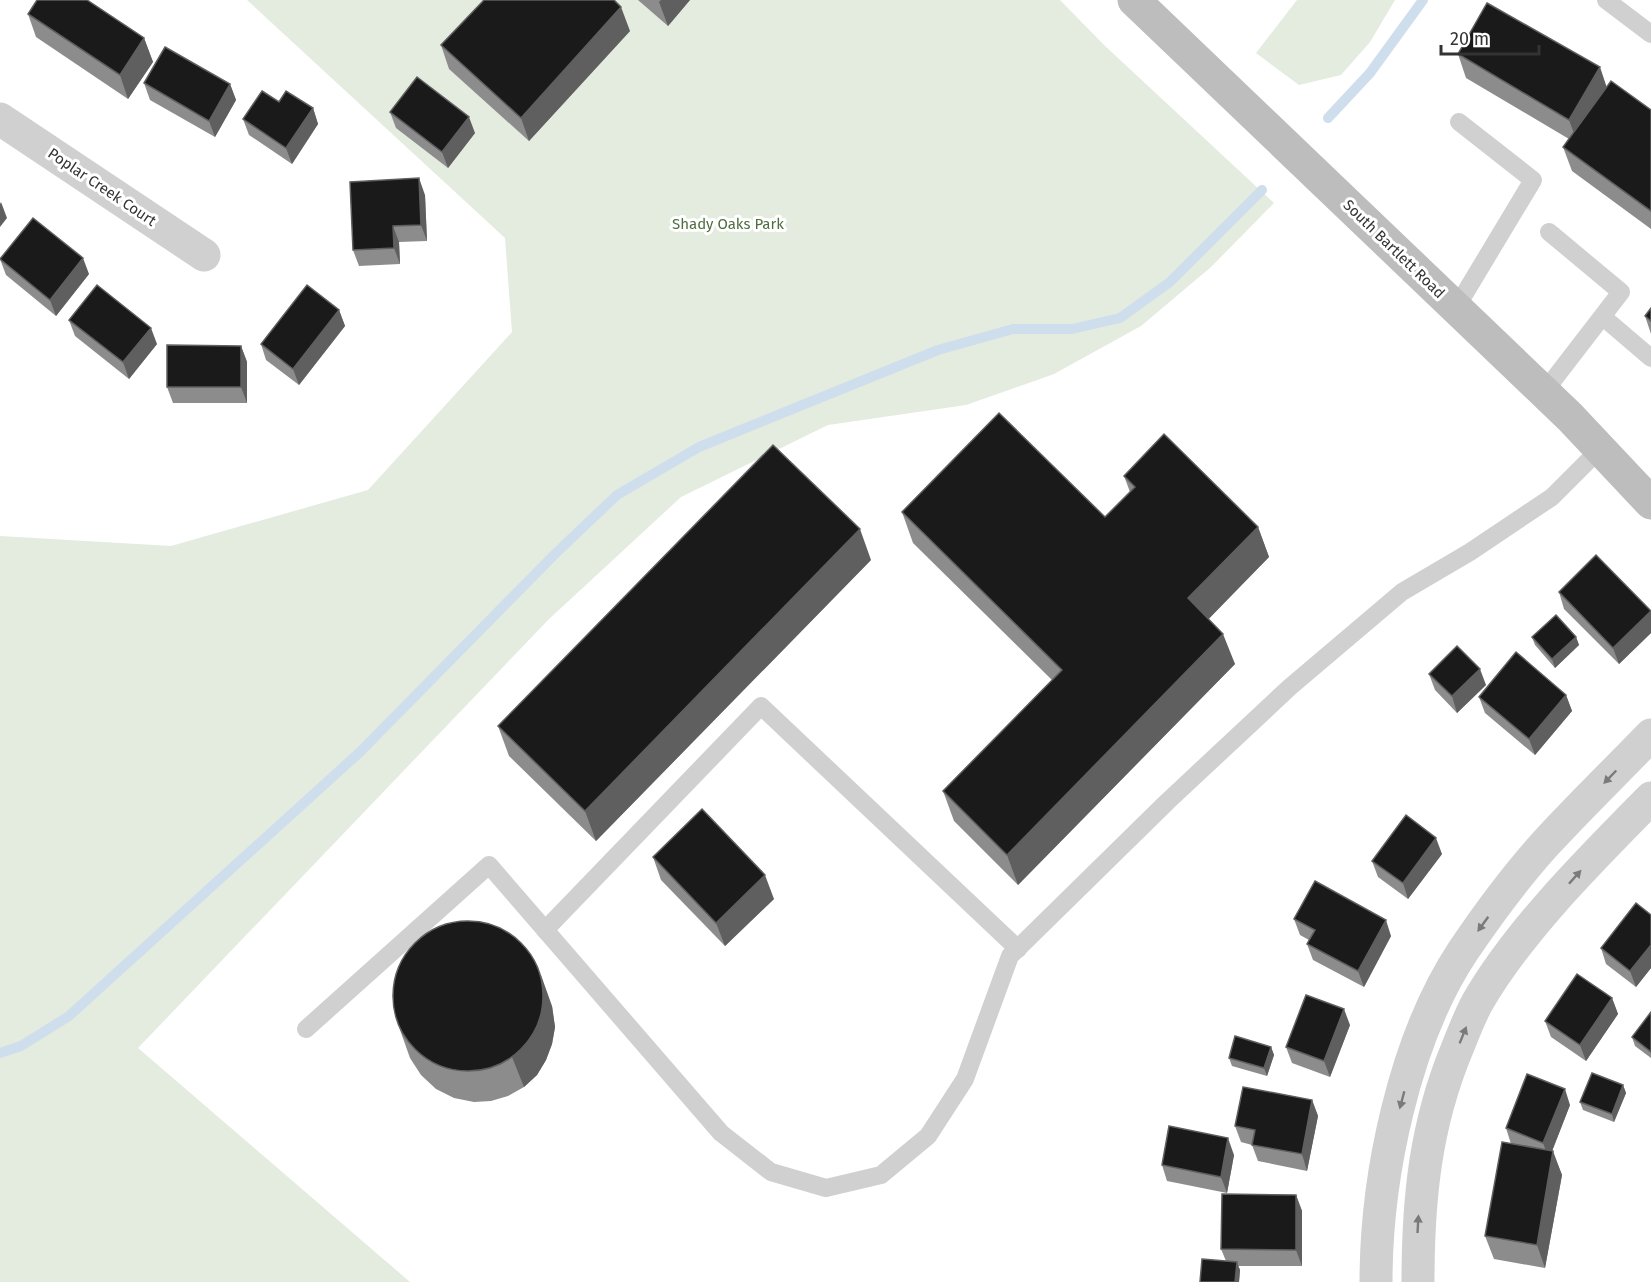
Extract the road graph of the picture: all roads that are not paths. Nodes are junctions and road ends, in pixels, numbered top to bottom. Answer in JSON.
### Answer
{"nodes":[{"id":1,"x":1134,"y":0,"type":"edge"},
{"id":2,"x":1606,"y":0,"type":"edge"},
{"id":3,"x":1651,"y":33,"type":"edge"},
{"id":4,"x":0,"y":119,"type":"edge"},
{"id":5,"x":1459,"y":122,"type":"dead end"},
{"id":6,"x":1549,"y":232,"type":"dead end"},
{"id":7,"x":204,"y":255,"type":"dead end"},
{"id":8,"x":1456,"y":308,"type":"junction"},
{"id":9,"x":1603,"y":317,"type":"junction"},
{"id":10,"x":1651,"y":358,"type":"edge"},
{"id":11,"x":1544,"y":392,"type":"junction"},
{"id":12,"x":1600,"y":449,"type":"junction"},
{"id":13,"x":1651,"y":503,"type":"edge"},
{"id":14,"x":1651,"y":735,"type":"edge"},
{"id":15,"x":1651,"y":798,"type":"edge"},
{"id":16,"x":545,"y":930,"type":"junction"},
{"id":17,"x":1018,"y":949,"type":"junction"},
{"id":18,"x":306,"y":1029,"type":"dead end"},
{"id":19,"x":1376,"y":1282,"type":"edge"},
{"id":20,"x":1418,"y":1282,"type":"edge"}],
"edges":[{"from":1,"to":8,"type":"main road","name":"South Bartlett Road"},
{"from":2,"to":3,"type":"lane"},
{"from":4,"to":7,"type":"street","name":"Poplar Creek Court"},
{"from":5,"to":8,"type":"lane"},
{"from":6,"to":9,"type":"lane"},
{"from":8,"to":11,"type":"main road","name":"South Bartlett Road"},
{"from":9,"to":10,"type":"lane"},
{"from":9,"to":11,"type":"lane"},
{"from":11,"to":12,"type":"main road","name":"South Bartlett Road"},
{"from":12,"to":13,"type":"main road","name":"South Bartlett Road"},
{"from":12,"to":17,"type":"lane"},
{"from":14,"to":19,"type":"street","one_way":true},
{"from":20,"to":15,"type":"street","one_way":true},
{"from":16,"to":17,"type":"lane"},
{"from":16,"to":17,"type":"lane"},
{"from":16,"to":18,"type":"lane"}]}
